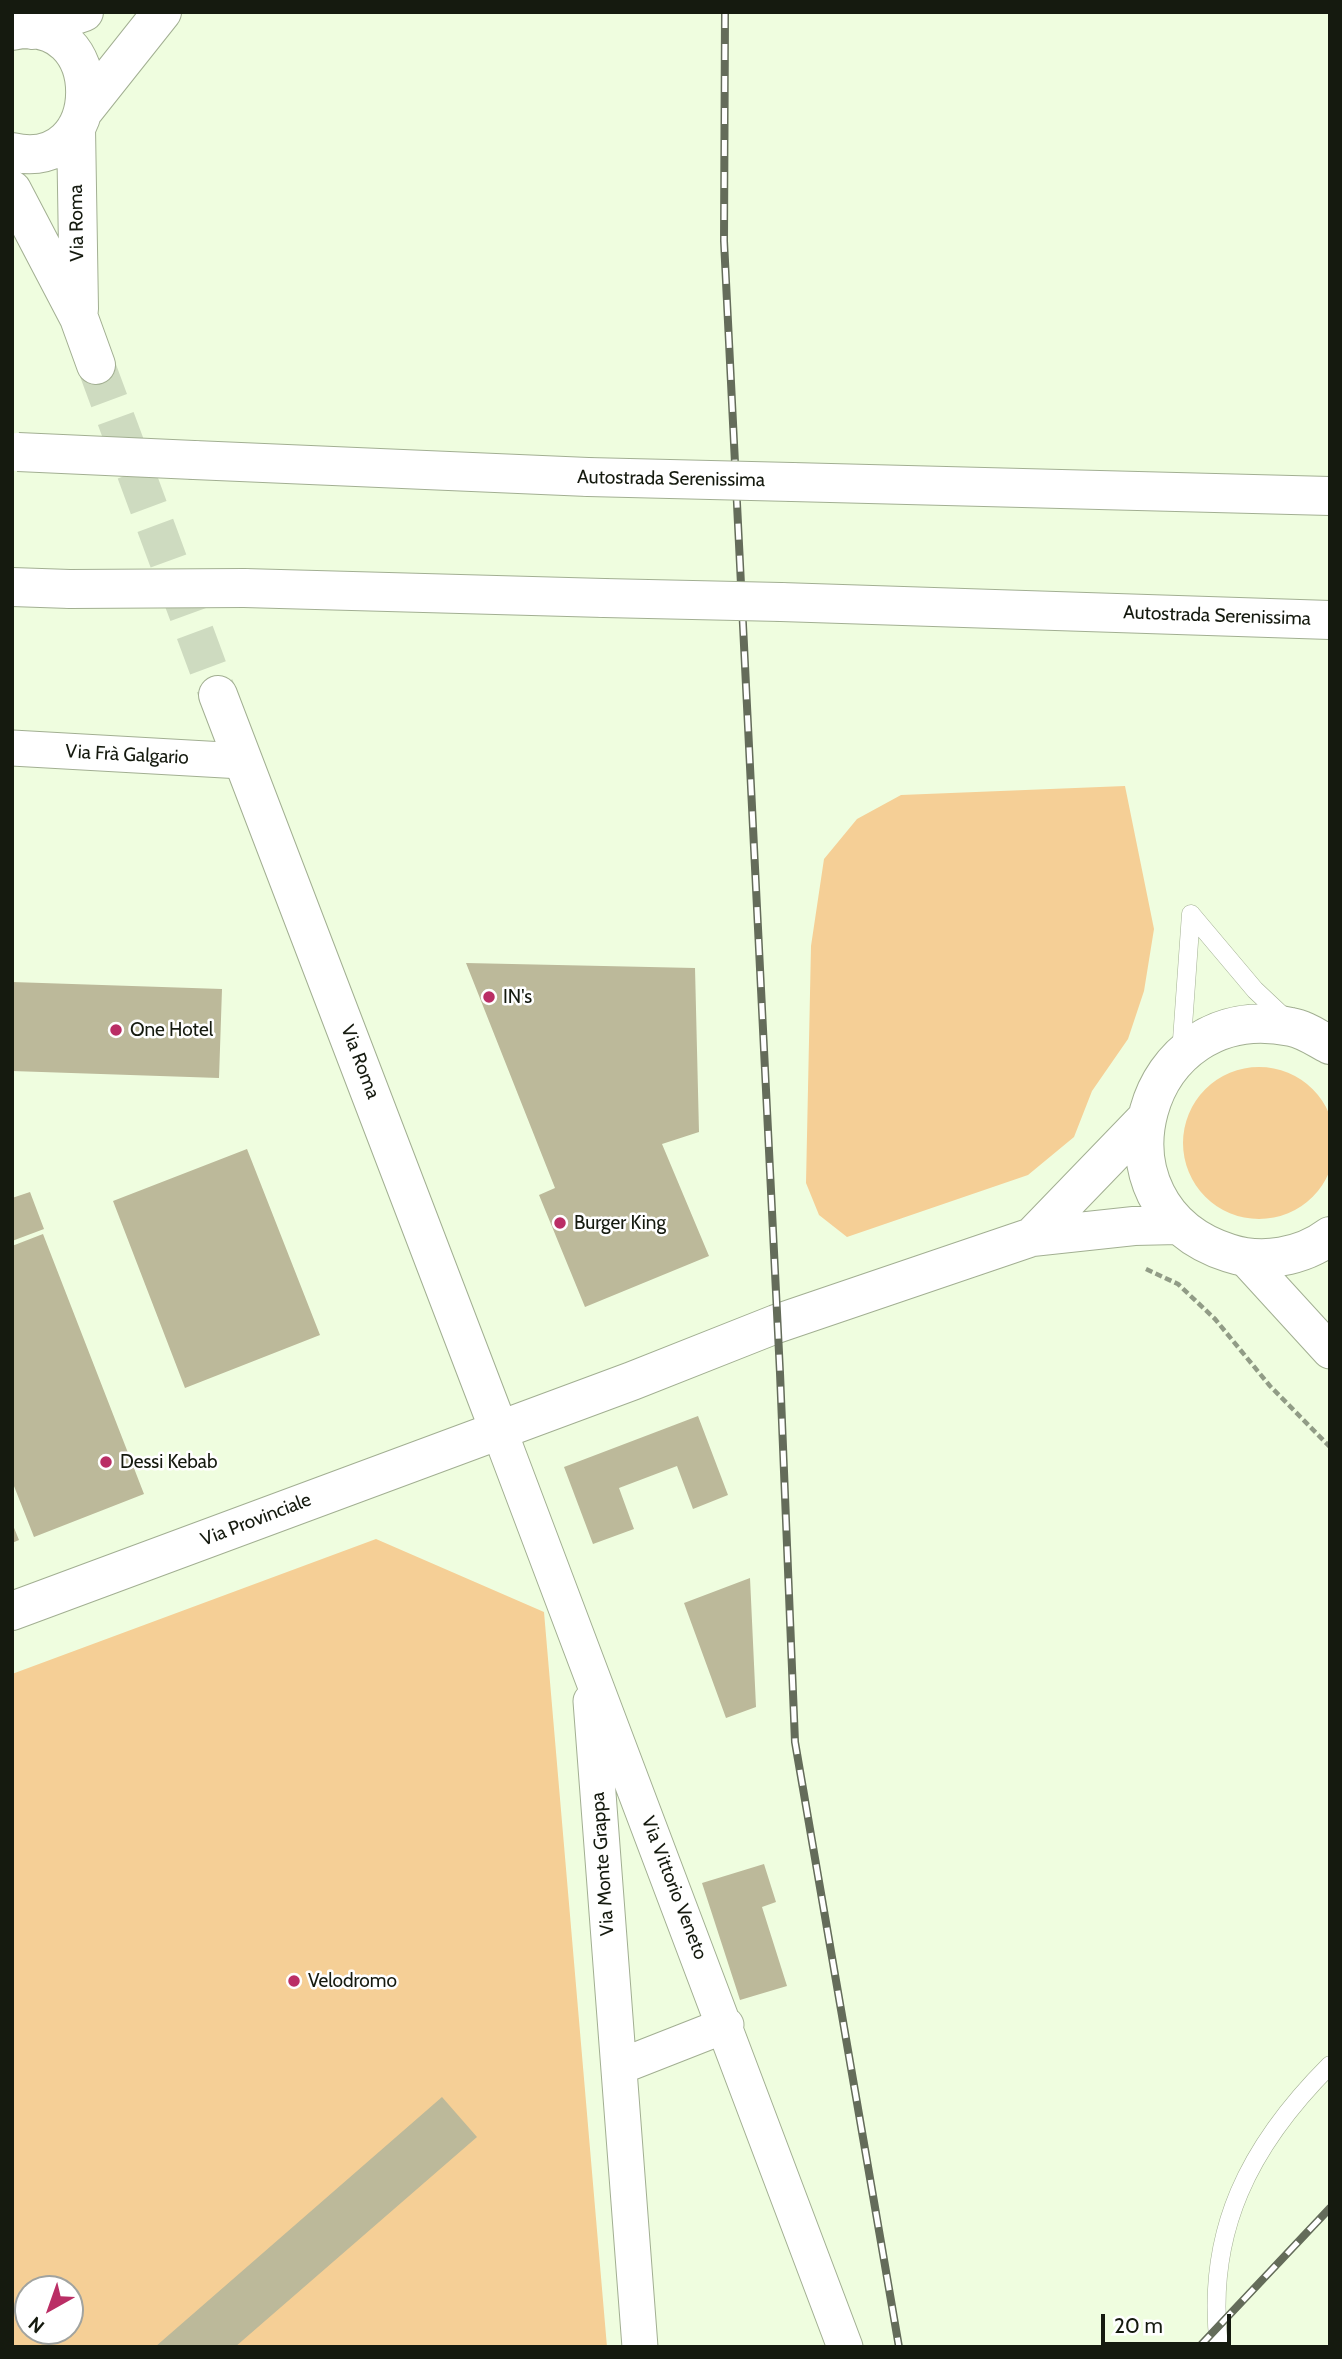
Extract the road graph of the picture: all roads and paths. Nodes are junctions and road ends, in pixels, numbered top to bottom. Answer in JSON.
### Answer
{"nodes":[{"id":1,"x":84,"y":12,"type":"edge"},
{"id":2,"x":162,"y":12,"type":"edge"},
{"id":3,"x":22,"y":31,"type":"edge"},
{"id":4,"x":80,"y":118,"type":"junction"},
{"id":5,"x":12,"y":152,"type":"edge"},
{"id":6,"x":12,"y":190,"type":"edge"},
{"id":7,"x":79,"y":318,"type":"junction"},
{"id":8,"x":96,"y":365,"type":"tunnel mouth"},
{"id":9,"x":15,"y":452,"type":"edge"},
{"id":10,"x":1330,"y":496,"type":"edge"},
{"id":11,"x":12,"y":587,"type":"edge"},
{"id":12,"x":1330,"y":620,"type":"edge"},
{"id":13,"x":218,"y":695,"type":"tunnel mouth"},
{"id":14,"x":12,"y":748,"type":"edge"},
{"id":15,"x":242,"y":761,"type":"junction"},
{"id":16,"x":1294,"y":1027,"type":"junction"},
{"id":17,"x":1330,"y":1045,"type":"edge"},
{"id":18,"x":1181,"y":1054,"type":"junction"},
{"id":19,"x":1144,"y":1121,"type":"junction"},
{"id":20,"x":1178,"y":1225,"type":"junction"},
{"id":21,"x":1330,"y":1236,"type":"edge"},
{"id":22,"x":1032,"y":1237,"type":"junction"},
{"id":23,"x":1245,"y":1258,"type":"junction"},
{"id":24,"x":1139,"y":1266,"type":"dead end"},
{"id":25,"x":1330,"y":1351,"type":"edge"},
{"id":26,"x":499,"y":1430,"type":"junction"},
{"id":27,"x":1330,"y":1447,"type":"edge"},
{"id":28,"x":12,"y":1611,"type":"edge"},
{"id":29,"x":588,"y":1662,"type":"junction"},
{"id":30,"x":726,"y":2025,"type":"junction"},
{"id":31,"x":1330,"y":2065,"type":"edge"},
{"id":32,"x":618,"y":2067,"type":"junction"},
{"id":33,"x":640,"y":2347,"type":"edge"},
{"id":34,"x":845,"y":2347,"type":"edge"},
{"id":35,"x":1219,"y":2347,"type":"edge"}],
"edges":[{"from":1,"to":3,"type":"main road"},
{"from":2,"to":4,"type":"main road"},
{"from":3,"to":4,"type":"main road","name":"Via Roma"},
{"from":4,"to":5,"type":"main road"},
{"from":4,"to":7,"type":"main road","name":"Via Roma"},
{"from":6,"to":7,"type":"main road","name":"Via Roma"},
{"from":7,"to":8,"type":"main road","name":"Via Roma"},
{"from":9,"to":10,"type":"main road","name":"Autostrada Serenissima","bridge":true},
{"from":11,"to":12,"type":"main road","name":"Autostrada Serenissima","bridge":true},
{"from":13,"to":15,"type":"main road","name":"Via Roma"},
{"from":14,"to":15,"type":"street","name":"Via Frà Galgario"},
{"from":15,"to":26,"type":"main road","name":"Via Roma"},
{"from":16,"to":17,"type":"main road"},
{"from":16,"to":18,"type":"main road"},
{"from":16,"to":18,"type":"lane"},
{"from":18,"to":19,"type":"main road"},
{"from":19,"to":20,"type":"main road"},
{"from":19,"to":22,"type":"main road"},
{"from":20,"to":22,"type":"main road"},
{"from":20,"to":23,"type":"main road"},
{"from":21,"to":23,"type":"main road"},
{"from":22,"to":26,"type":"main road","name":"Via Provinciale"},
{"from":23,"to":25,"type":"street"},
{"from":24,"to":27,"type":"path"},
{"from":26,"to":28,"type":"main road","name":"Via Provinciale"},
{"from":26,"to":29,"type":"street","name":"Via Vittorio Veneto"},
{"from":29,"to":30,"type":"street","name":"Via Vittorio Veneto"},
{"from":29,"to":32,"type":"street","name":"Via Monte Grappa"},
{"from":30,"to":32,"type":"street"},
{"from":30,"to":34,"type":"street","name":"Via Vittorio Veneto"},
{"from":31,"to":35,"type":"lane"},
{"from":32,"to":33,"type":"street","name":"Via Monte Grappa"}]}
